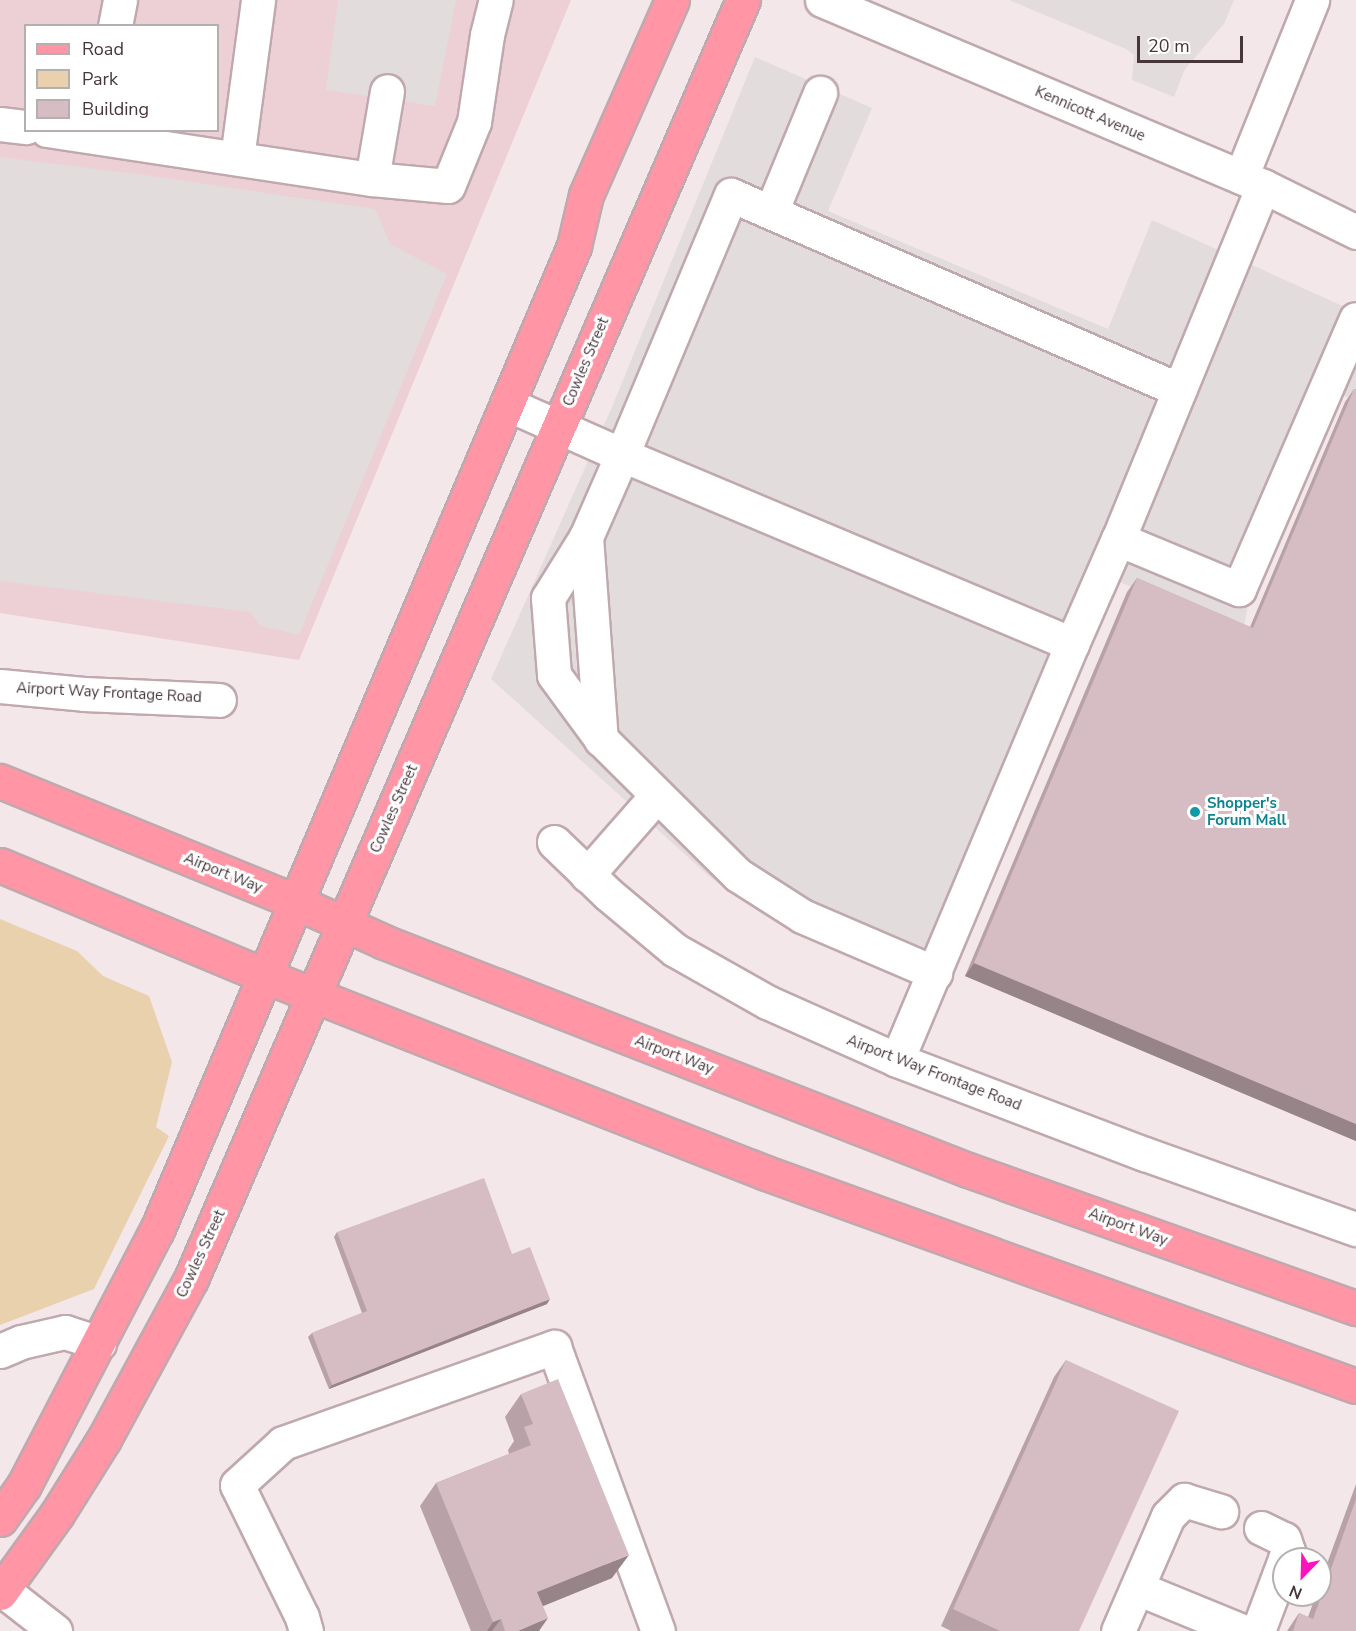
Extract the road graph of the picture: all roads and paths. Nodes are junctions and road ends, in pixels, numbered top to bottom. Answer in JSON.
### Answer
{"nodes":[{"id":1,"x":120,"y":0,"type":"edge"},
{"id":2,"x":258,"y":0,"type":"edge"},
{"id":3,"x":496,"y":0,"type":"edge"},
{"id":4,"x":672,"y":0,"type":"edge"},
{"id":5,"x":743,"y":0,"type":"edge"},
{"id":6,"x":822,"y":0,"type":"edge"},
{"id":7,"x":1312,"y":0,"type":"edge"},
{"id":8,"x":115,"y":24,"type":"edge"},
{"id":9,"x":387,"y":91,"type":"dead end"},
{"id":10,"x":820,"y":93,"type":"dead end"},
{"id":11,"x":0,"y":124,"type":"edge"},
{"id":12,"x":24,"y":127,"type":"edge"},
{"id":13,"x":72,"y":132,"type":"edge"},
{"id":14,"x":96,"y":134,"type":"edge"},
{"id":15,"x":237,"y":158,"type":"junction"},
{"id":16,"x":372,"y":178,"type":"junction"},
{"id":17,"x":1252,"y":181,"type":"junction"},
{"id":18,"x":771,"y":212,"type":"junction"},
{"id":19,"x":1356,"y":232,"type":"edge"},
{"id":20,"x":1356,"y":318,"type":"edge"},
{"id":21,"x":1179,"y":390,"type":"junction"},
{"id":22,"x":507,"y":404,"type":"junction"},
{"id":23,"x":560,"y":426,"type":"junction"},
{"id":24,"x":622,"y":454,"type":"junction"},
{"id":25,"x":1118,"y":539,"type":"junction"},
{"id":26,"x":1072,"y":644,"type":"junction"},
{"id":27,"x":0,"y":686,"type":"edge"},
{"id":28,"x":219,"y":700,"type":"dead end"},
{"id":29,"x":0,"y":781,"type":"edge"},
{"id":30,"x":657,"y":795,"type":"junction"},
{"id":31,"x":554,"y":843,"type":"dead end"},
{"id":32,"x":0,"y":865,"type":"edge"},
{"id":33,"x":587,"y":875,"type":"junction"},
{"id":34,"x":296,"y":902,"type":"junction"},
{"id":35,"x":344,"y":925,"type":"junction"},
{"id":36,"x":935,"y":973,"type":"junction"},
{"id":37,"x":265,"y":976,"type":"junction"},
{"id":38,"x":314,"y":994,"type":"junction"},
{"id":39,"x":897,"y":1059,"type":"junction"},
{"id":40,"x":1356,"y":1228,"type":"edge"},
{"id":41,"x":1356,"y":1308,"type":"edge"},
{"id":42,"x":99,"y":1343,"type":"junction"},
{"id":43,"x":0,"y":1351,"type":"edge"},
{"id":44,"x":1356,"y":1386,"type":"edge"},
{"id":45,"x":1221,"y":1511,"type":"dead end"},
{"id":46,"x":0,"y":1519,"type":"edge"},
{"id":47,"x":1260,"y":1528,"type":"dead end"},
{"id":48,"x":1287,"y":1547,"type":"edge"},
{"id":49,"x":1137,"y":1588,"type":"junction"},
{"id":50,"x":1,"y":1590,"type":"edge"},
{"id":51,"x":1272,"y":1595,"type":"edge"},
{"id":52,"x":55,"y":1631,"type":"edge"},
{"id":53,"x":306,"y":1631,"type":"edge"},
{"id":54,"x":658,"y":1631,"type":"edge"},
{"id":55,"x":1118,"y":1631,"type":"edge"},
{"id":56,"x":1242,"y":1631,"type":"edge"},
{"id":57,"x":1258,"y":1631,"type":"edge"}],
"edges":[{"from":1,"to":8,"type":"street"},
{"from":2,"to":15,"type":"street"},
{"from":3,"to":16,"type":"street"},
{"from":4,"to":22,"type":"main road"},
{"from":5,"to":23,"type":"main road","name":"Cowles Street"},
{"from":6,"to":17,"type":"street","name":"Kennicott Avenue"},
{"from":7,"to":17,"type":"street"},
{"from":9,"to":16,"type":"street"},
{"from":10,"to":18,"type":"street"},
{"from":11,"to":12,"type":"street"},
{"from":13,"to":14,"type":"street"},
{"from":14,"to":15,"type":"street"},
{"from":15,"to":16,"type":"street"},
{"from":17,"to":19,"type":"street","name":"Kennicott Avenue"},
{"from":17,"to":21,"type":"street"},
{"from":18,"to":21,"type":"street"},
{"from":18,"to":24,"type":"street"},
{"from":20,"to":25,"type":"street"},
{"from":21,"to":25,"type":"street"},
{"from":22,"to":23,"type":"street"},
{"from":22,"to":34,"type":"main road"},
{"from":23,"to":24,"type":"street"},
{"from":23,"to":35,"type":"main road","name":"Cowles Street"},
{"from":24,"to":26,"type":"street"},
{"from":24,"to":30,"type":"street"},
{"from":25,"to":26,"type":"street"},
{"from":26,"to":36,"type":"street"},
{"from":27,"to":28,"type":"street","name":"Airport Way Frontage Road"},
{"from":29,"to":34,"type":"main road","name":"Airport Way"},
{"from":30,"to":33,"type":"street"},
{"from":30,"to":36,"type":"street"},
{"from":31,"to":33,"type":"street","name":"Airport Way Frontage Road"},
{"from":32,"to":37,"type":"main road"},
{"from":33,"to":39,"type":"street","name":"Airport Way Frontage Road"},
{"from":34,"to":35,"type":"main road","name":"Airport Way"},
{"from":34,"to":37,"type":"main road"},
{"from":35,"to":38,"type":"main road","name":"Cowles Street"},
{"from":35,"to":41,"type":"main road","name":"Airport Way"},
{"from":36,"to":39,"type":"street"},
{"from":37,"to":38,"type":"main road"},
{"from":37,"to":42,"type":"main road"},
{"from":38,"to":44,"type":"main road"},
{"from":38,"to":50,"type":"main road","name":"Cowles Street"},
{"from":39,"to":40,"type":"street","name":"Airport Way Frontage Road"},
{"from":42,"to":43,"type":"street"},
{"from":42,"to":46,"type":"main road"},
{"from":45,"to":49,"type":"street"},
{"from":47,"to":48,"type":"street"},
{"from":49,"to":55,"type":"street"},
{"from":49,"to":56,"type":"street"},
{"from":50,"to":52,"type":"street"},
{"from":51,"to":57,"type":"street"},
{"from":53,"to":54,"type":"street"}]}
